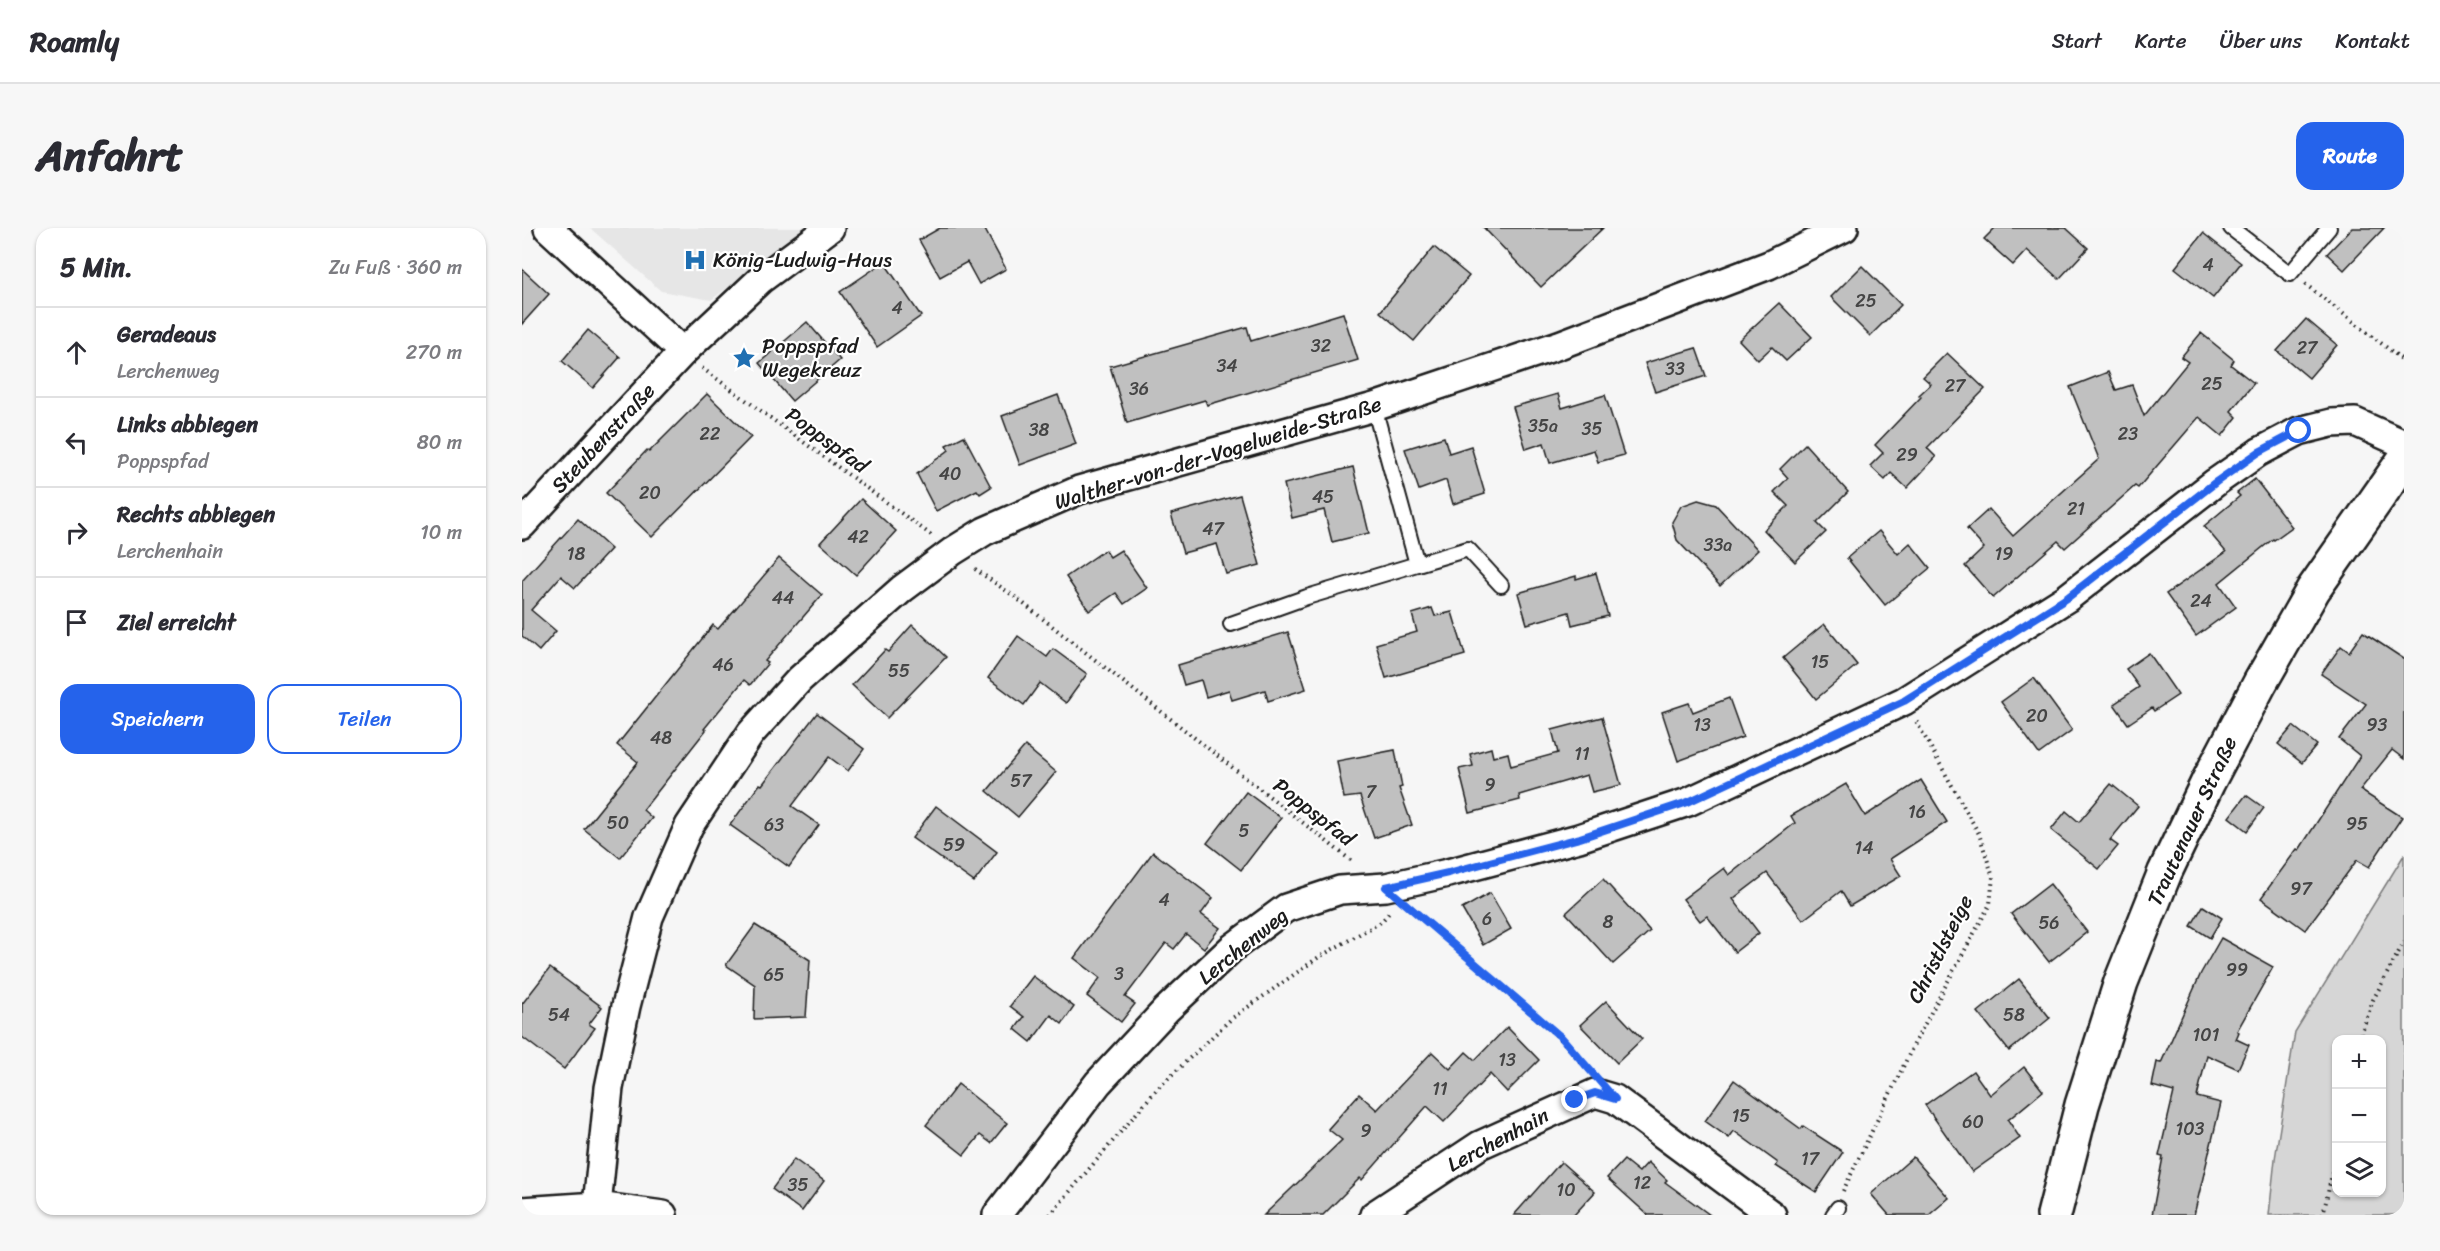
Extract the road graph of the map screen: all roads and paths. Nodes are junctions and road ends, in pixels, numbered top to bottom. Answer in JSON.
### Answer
{"nodes":[{"id":1,"x":548,"y":228,"type":"edge"},
{"id":2,"x":830,"y":228,"type":"edge"},
{"id":3,"x":1844,"y":228,"type":"edge"},
{"id":4,"x":2231,"y":228,"type":"edge"},
{"id":5,"x":2329,"y":228,"type":"edge"},
{"id":6,"x":2309,"y":286,"type":"dead end"},
{"id":7,"x":683,"y":352,"type":"junction"},
{"id":8,"x":2404,"y":361,"type":"edge"},
{"id":9,"x":1374,"y":407,"type":"junction"},
{"id":10,"x":2404,"y":444,"type":"edge"},
{"id":11,"x":2404,"y":460,"type":"edge"},
{"id":12,"x":522,"y":525,"type":"edge"},
{"id":13,"x":953,"y":551,"type":"junction"},
{"id":14,"x":1417,"y":564,"type":"junction"},
{"id":15,"x":976,"y":570,"type":"dead end"},
{"id":16,"x":1501,"y":585,"type":"dead end"},
{"id":17,"x":1231,"y":624,"type":"dead end"},
{"id":18,"x":1904,"y":701,"type":"junction"},
{"id":19,"x":1394,"y":893,"type":"junction"},
{"id":20,"x":2404,"y":942,"type":"edge"},
{"id":21,"x":2361,"y":1035,"type":"edge"},
{"id":22,"x":1615,"y":1099,"type":"junction"},
{"id":23,"x":2332,"y":1176,"type":"edge"},
{"id":24,"x":597,"y":1206,"type":"junction"},
{"id":25,"x":522,"y":1211,"type":"edge"},
{"id":26,"x":1835,"y":1212,"type":"edge"},
{"id":27,"x":663,"y":1215,"type":"edge"},
{"id":28,"x":997,"y":1215,"type":"edge"},
{"id":29,"x":1050,"y":1215,"type":"edge"},
{"id":30,"x":1374,"y":1215,"type":"edge"},
{"id":31,"x":1772,"y":1215,"type":"edge"},
{"id":32,"x":2054,"y":1215,"type":"edge"},
{"id":33,"x":2322,"y":1215,"type":"edge"}],
"edges":[{"from":1,"to":7,"type":"street"},
{"from":2,"to":7,"type":"street","name":"Steubenstraße"},
{"from":3,"to":9,"type":"street","name":"Walther-von-der-Vogelweide-Straße"},
{"from":4,"to":5,"type":"lane"},
{"from":6,"to":8,"type":"path"},
{"from":7,"to":12,"type":"street","name":"Steubenstraße"},
{"from":7,"to":13,"type":"path","name":"Poppspfad"},
{"from":9,"to":13,"type":"street","name":"Walther-von-der-Vogelweide-Straße"},
{"from":9,"to":14,"type":"lane"},
{"from":10,"to":18,"type":"street","name":"Lerchenweg"},
{"from":11,"to":32,"type":"street","name":"Trautenauer Straße"},
{"from":13,"to":24,"type":"street","name":"Walther-von-der-Vogelweide-Straße"},
{"from":14,"to":16,"type":"lane"},
{"from":14,"to":17,"type":"lane"},
{"from":15,"to":19,"type":"path","name":"Poppspfad"},
{"from":18,"to":19,"type":"street","name":"Lerchenweg"},
{"from":18,"to":26,"type":"path","name":"Christlsteige"},
{"from":19,"to":22,"type":"path","name":"Poppspfad"},
{"from":19,"to":28,"type":"street","name":"Lerchenweg"},
{"from":19,"to":29,"type":"path"},
{"from":20,"to":21,"type":"path"},
{"from":22,"to":30,"type":"street","name":"Lerchenhain"},
{"from":22,"to":31,"type":"street"},
{"from":23,"to":33,"type":"path"},
{"from":24,"to":25,"type":"street"},
{"from":24,"to":27,"type":"street"}]}
